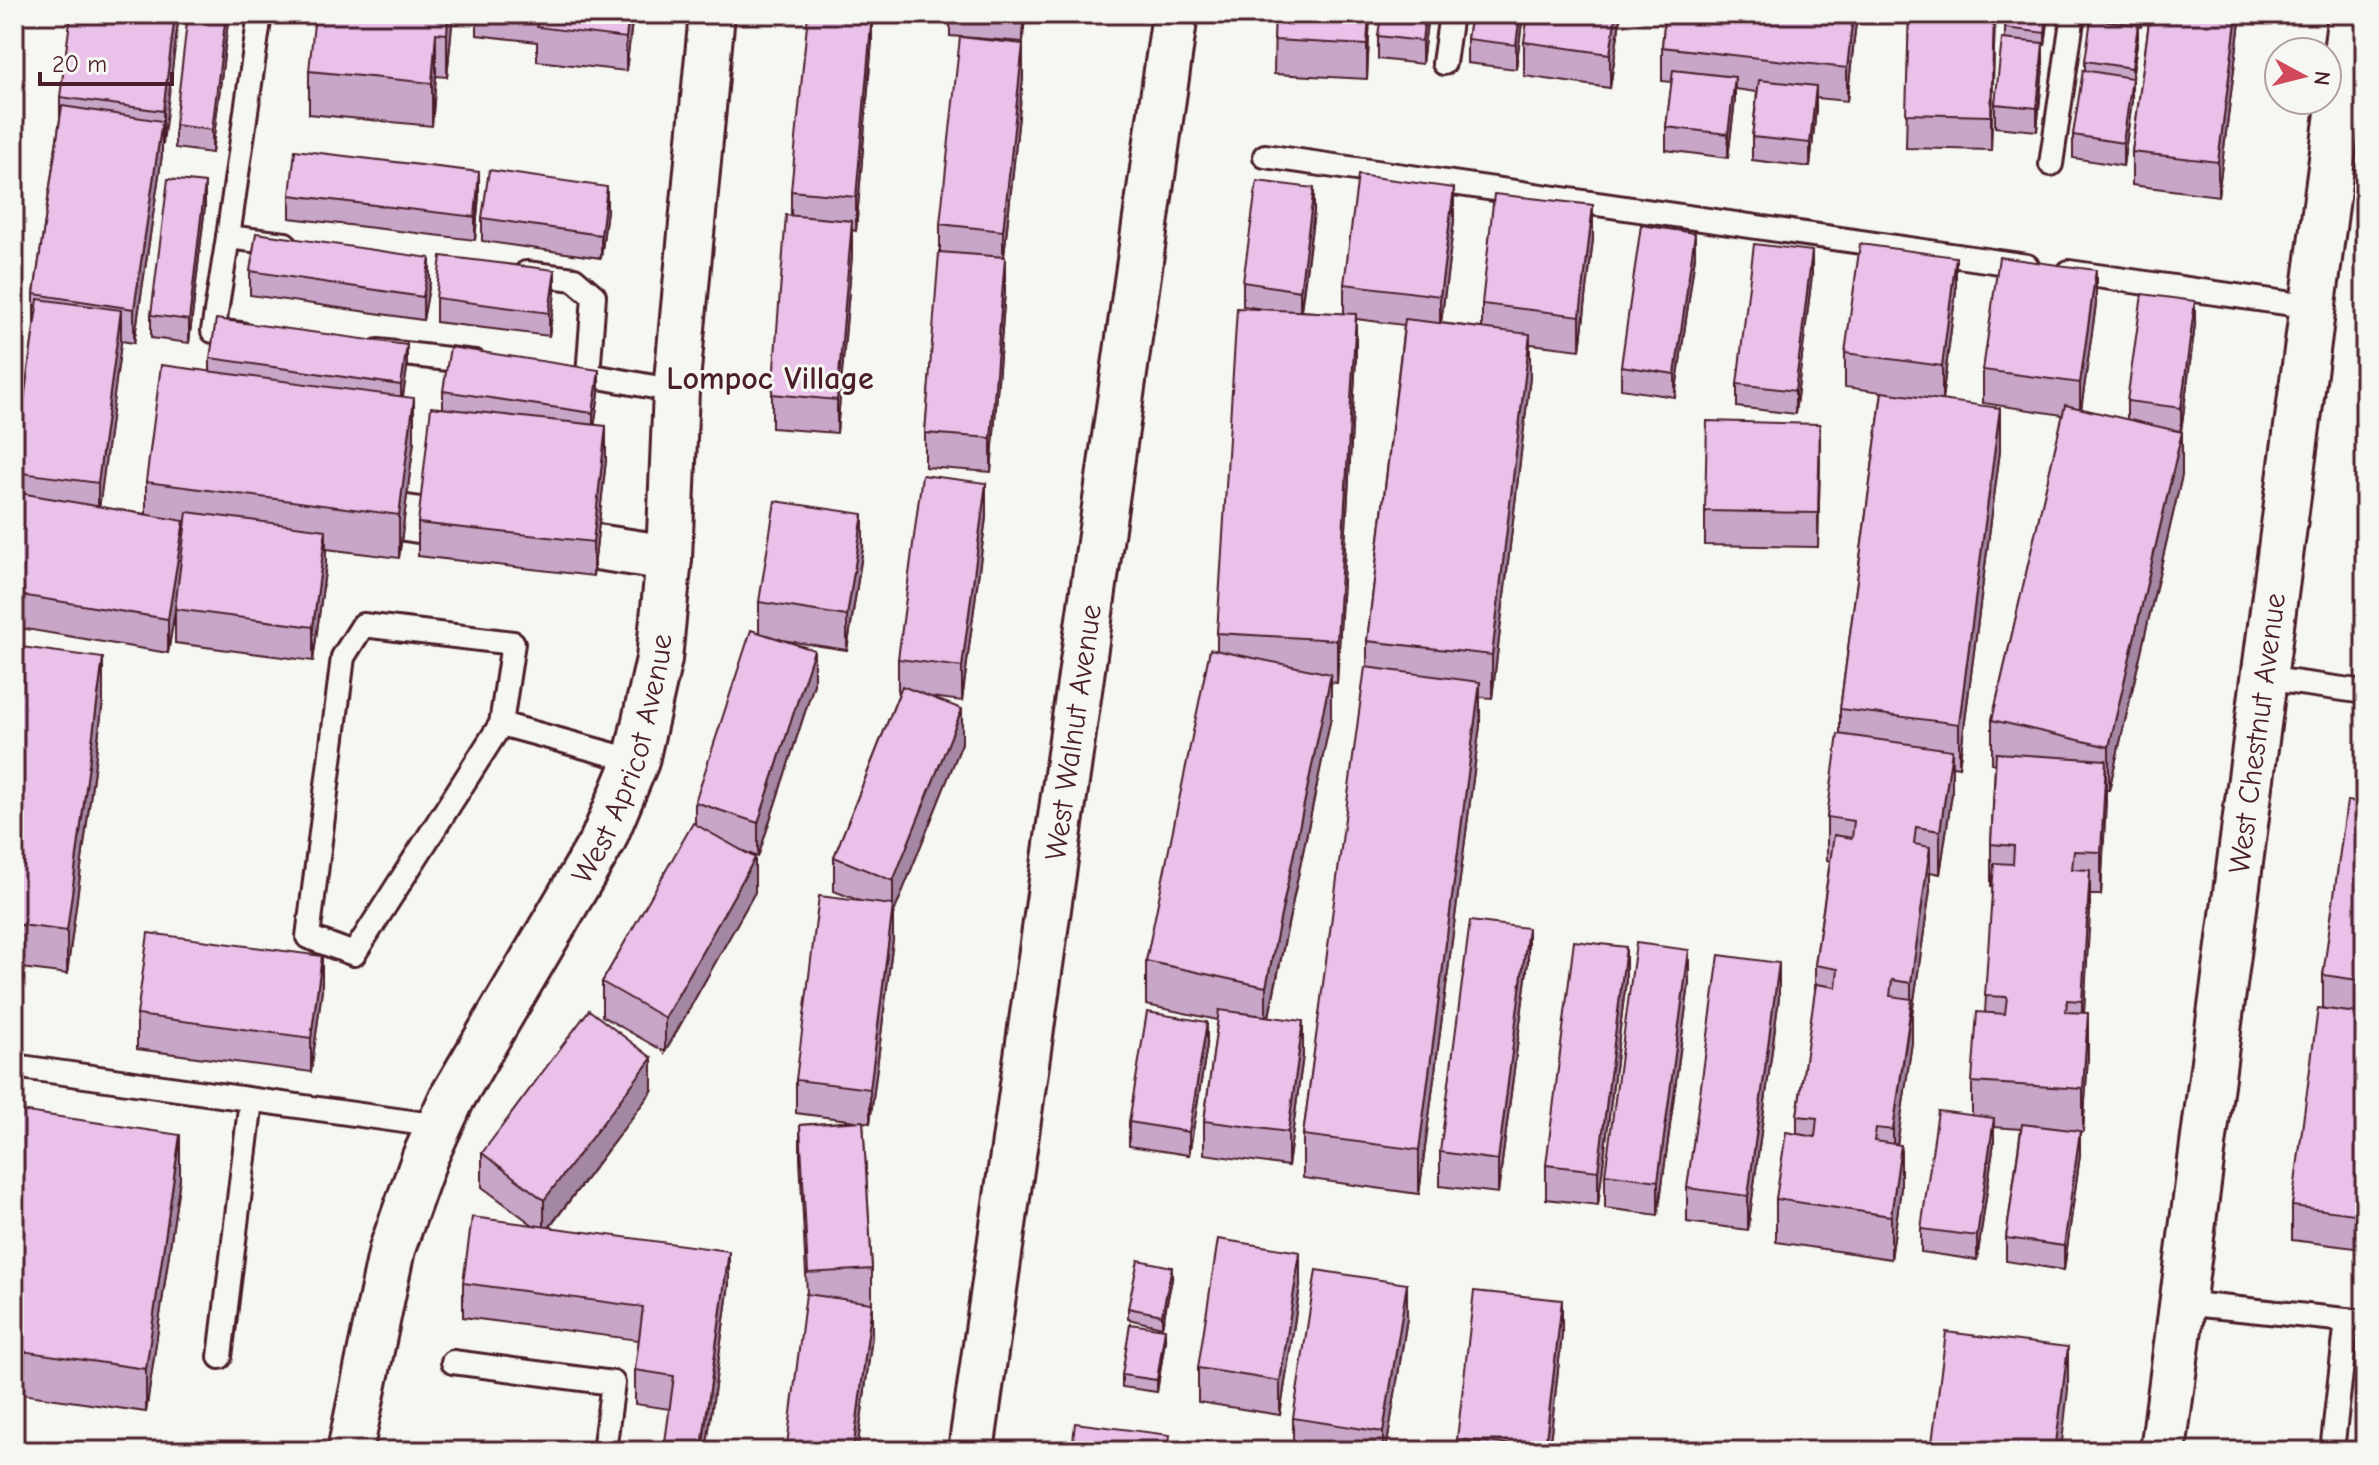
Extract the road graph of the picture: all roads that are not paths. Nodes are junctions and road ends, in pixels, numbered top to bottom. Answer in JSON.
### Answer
{"nodes":[{"id":1,"x":260,"y":14,"type":"edge"},
{"id":2,"x":712,"y":14,"type":"edge"},
{"id":3,"x":1175,"y":14,"type":"edge"},
{"id":4,"x":1451,"y":14,"type":"edge"},
{"id":5,"x":2073,"y":14,"type":"edge"},
{"id":6,"x":2351,"y":14,"type":"edge"},
{"id":7,"x":1444,"y":63,"type":"dead end"},
{"id":8,"x":1265,"y":156,"type":"dead end"},
{"id":9,"x":2051,"y":164,"type":"dead end"},
{"id":10,"x":228,"y":237,"type":"junction"},
{"id":11,"x":306,"y":247,"type":"edge"},
{"id":12,"x":511,"y":272,"type":"edge"},
{"id":13,"x":2313,"y":307,"type":"junction"},
{"id":14,"x":260,"y":337,"type":"edge"},
{"id":15,"x":354,"y":348,"type":"edge"},
{"id":16,"x":495,"y":364,"type":"edge"},
{"id":17,"x":676,"y":391,"type":"junction"},
{"id":18,"x":312,"y":504,"type":"edge"},
{"id":19,"x":669,"y":558,"type":"junction"},
{"id":20,"x":2264,"y":678,"type":"junction"},
{"id":21,"x":2365,"y":692,"type":"edge"},
{"id":22,"x":501,"y":724,"type":"junction"},
{"id":23,"x":636,"y":761,"type":"junction"},
{"id":24,"x":14,"y":1066,"type":"edge"},
{"id":25,"x":251,"y":1100,"type":"junction"},
{"id":26,"x":439,"y":1126,"type":"junction"},
{"id":27,"x":2182,"y":1303,"type":"junction"},
{"id":28,"x":2356,"y":1321,"type":"edge"},
{"id":29,"x":220,"y":1357,"type":"dead end"},
{"id":30,"x":453,"y":1362,"type":"dead end"},
{"id":31,"x":350,"y":1451,"type":"edge"},
{"id":32,"x":604,"y":1451,"type":"edge"},
{"id":33,"x":971,"y":1451,"type":"edge"},
{"id":34,"x":2163,"y":1451,"type":"edge"},
{"id":35,"x":2332,"y":1451,"type":"edge"}],
"edges":[{"from":1,"to":10,"type":"lane"},
{"from":2,"to":17,"type":"street","name":"West Apricot Avenue"},
{"from":3,"to":33,"type":"street","name":"West Walnut Avenue"},
{"from":4,"to":7,"type":"lane"},
{"from":5,"to":9,"type":"lane"},
{"from":6,"to":13,"type":"street","name":"West Chestnut Avenue"},
{"from":8,"to":13,"type":"lane"},
{"from":10,"to":11,"type":"lane"},
{"from":10,"to":14,"type":"lane"},
{"from":12,"to":17,"type":"lane"},
{"from":13,"to":20,"type":"street","name":"West Chestnut Avenue"},
{"from":15,"to":16,"type":"lane"},
{"from":17,"to":19,"type":"street","name":"West Apricot Avenue"},
{"from":18,"to":19,"type":"street"},
{"from":19,"to":23,"type":"street","name":"West Apricot Avenue"},
{"from":20,"to":21,"type":"lane"},
{"from":20,"to":27,"type":"street","name":"West Chestnut Avenue"},
{"from":22,"to":22,"type":"lane"},
{"from":22,"to":23,"type":"lane"},
{"from":23,"to":26,"type":"street","name":"West Apricot Avenue"},
{"from":24,"to":25,"type":"lane"},
{"from":25,"to":26,"type":"lane"},
{"from":25,"to":29,"type":"lane"},
{"from":26,"to":31,"type":"street","name":"West Apricot Avenue"},
{"from":27,"to":28,"type":"lane"},
{"from":27,"to":34,"type":"street","name":"West Chestnut Avenue"},
{"from":28,"to":35,"type":"lane"},
{"from":30,"to":32,"type":"lane"}]}
